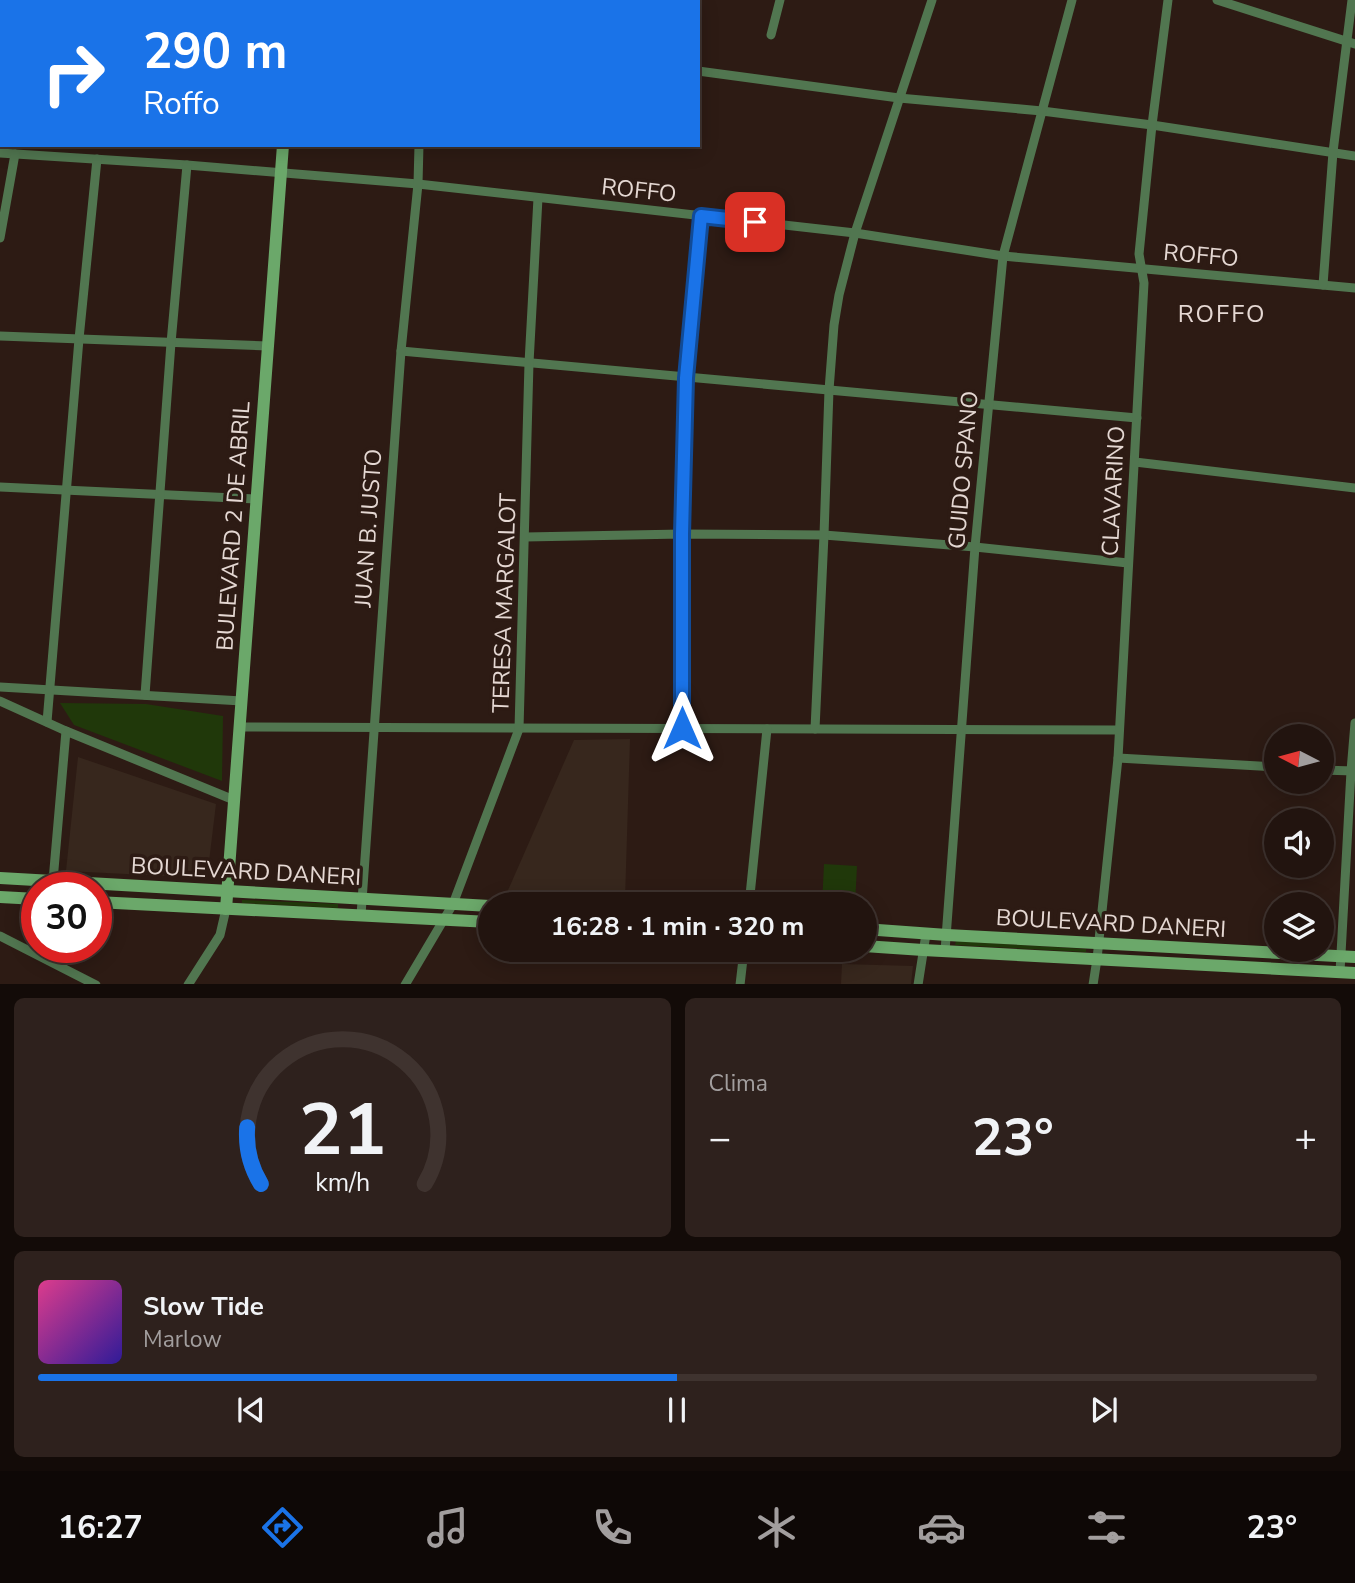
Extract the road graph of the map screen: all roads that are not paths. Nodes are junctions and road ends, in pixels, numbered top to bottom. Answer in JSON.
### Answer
{"nodes":[{"id":1,"x":780,"y":0,"type":"edge"},
{"id":2,"x":932,"y":0,"type":"edge"},
{"id":3,"x":1072,"y":0,"type":"edge"},
{"id":4,"x":1168,"y":0,"type":"edge"},
{"id":5,"x":1217,"y":0,"type":"edge"},
{"id":6,"x":1352,"y":0,"type":"edge"},
{"id":7,"x":771,"y":35,"type":"dead end"},
{"id":8,"x":1351,"y":43,"type":"edge"},
{"id":9,"x":700,"y":71,"type":"edge"},
{"id":10,"x":899,"y":98,"type":"junction"},
{"id":11,"x":1042,"y":111,"type":"junction"},
{"id":12,"x":1152,"y":125,"type":"junction"},
{"id":13,"x":83,"y":147,"type":"edge"},
{"id":14,"x":283,"y":147,"type":"edge"},
{"id":15,"x":419,"y":147,"type":"edge"},
{"id":16,"x":1333,"y":152,"type":"junction"},
{"id":17,"x":0,"y":153,"type":"edge"},
{"id":18,"x":15,"y":154,"type":"junction"},
{"id":19,"x":1355,"y":156,"type":"edge"},
{"id":20,"x":82,"y":158,"type":"junction"},
{"id":21,"x":97,"y":159,"type":"junction"},
{"id":22,"x":187,"y":165,"type":"junction"},
{"id":23,"x":280,"y":172,"type":"junction"},
{"id":24,"x":418,"y":184,"type":"junction"},
{"id":25,"x":538,"y":198,"type":"junction"},
{"id":26,"x":701,"y":216,"type":"junction"},
{"id":27,"x":855,"y":233,"type":"junction"},
{"id":28,"x":0,"y":238,"type":"edge"},
{"id":29,"x":1003,"y":256,"type":"junction"},
{"id":30,"x":1142,"y":269,"type":"junction"},
{"id":31,"x":1323,"y":285,"type":"junction"},
{"id":32,"x":1355,"y":288,"type":"edge"},
{"id":33,"x":0,"y":336,"type":"edge"},
{"id":34,"x":79,"y":339,"type":"junction"},
{"id":35,"x":171,"y":343,"type":"junction"},
{"id":36,"x":268,"y":346,"type":"junction"},
{"id":37,"x":401,"y":351,"type":"junction"},
{"id":38,"x":529,"y":363,"type":"junction"},
{"id":39,"x":686,"y":378,"type":"junction"},
{"id":40,"x":830,"y":390,"type":"junction"},
{"id":41,"x":989,"y":405,"type":"junction"},
{"id":42,"x":1137,"y":418,"type":"junction"},
{"id":43,"x":1135,"y":463,"type":"junction"},
{"id":44,"x":0,"y":487,"type":"edge"},
{"id":45,"x":1355,"y":488,"type":"edge"},
{"id":46,"x":66,"y":490,"type":"junction"},
{"id":47,"x":159,"y":494,"type":"junction"},
{"id":48,"x":256,"y":499,"type":"junction"},
{"id":49,"x":682,"y":534,"type":"junction"},
{"id":50,"x":824,"y":535,"type":"junction"},
{"id":51,"x":525,"y":537,"type":"junction"},
{"id":52,"x":975,"y":547,"type":"junction"},
{"id":53,"x":1128,"y":563,"type":"junction"},
{"id":54,"x":0,"y":687,"type":"edge"},
{"id":55,"x":50,"y":690,"type":"junction"},
{"id":56,"x":145,"y":695,"type":"junction"},
{"id":57,"x":0,"y":701,"type":"edge"},
{"id":58,"x":242,"y":701,"type":"junction"},
{"id":59,"x":47,"y":722,"type":"junction"},
{"id":60,"x":1355,"y":723,"type":"edge"},
{"id":61,"x":240,"y":727,"type":"junction"},
{"id":62,"x":373,"y":727,"type":"junction"},
{"id":63,"x":682,"y":728,"type":"junction"},
{"id":64,"x":519,"y":729,"type":"junction"},
{"id":65,"x":767,"y":729,"type":"junction"},
{"id":66,"x":815,"y":729,"type":"junction"},
{"id":67,"x":962,"y":729,"type":"junction"},
{"id":68,"x":1119,"y":730,"type":"junction"},
{"id":69,"x":66,"y":731,"type":"junction"},
{"id":70,"x":1118,"y":758,"type":"junction"},
{"id":71,"x":1264,"y":766,"type":"edge"},
{"id":72,"x":1334,"y":770,"type":"edge"},
{"id":73,"x":1353,"y":771,"type":"edge"},
{"id":74,"x":234,"y":800,"type":"junction"},
{"id":75,"x":54,"y":872,"type":"edge"},
{"id":76,"x":0,"y":878,"type":"edge"},
{"id":77,"x":21,"y":879,"type":"edge"},
{"id":78,"x":112,"y":884,"type":"edge"},
{"id":79,"x":138,"y":886,"type":"junction"},
{"id":80,"x":228,"y":892,"type":"junction"},
{"id":81,"x":750,"y":892,"type":"edge"},
{"id":82,"x":0,"y":897,"type":"edge"},
{"id":83,"x":21,"y":898,"type":"edge"},
{"id":84,"x":362,"y":898,"type":"junction"},
{"id":85,"x":112,"y":903,"type":"edge"},
{"id":86,"x":453,"y":904,"type":"junction"},
{"id":87,"x":136,"y":905,"type":"junction"},
{"id":88,"x":478,"y":905,"type":"edge"},
{"id":89,"x":226,"y":909,"type":"junction"},
{"id":90,"x":361,"y":915,"type":"junction"},
{"id":91,"x":443,"y":920,"type":"junction"},
{"id":92,"x":478,"y":921,"type":"edge"},
{"id":93,"x":877,"y":930,"type":"edge"},
{"id":94,"x":880,"y":930,"type":"junction"},
{"id":95,"x":926,"y":934,"type":"junction"},
{"id":96,"x":947,"y":935,"type":"junction"},
{"id":97,"x":0,"y":936,"type":"edge"},
{"id":98,"x":1099,"y":943,"type":"junction"},
{"id":99,"x":878,"y":947,"type":"joint"},
{"id":100,"x":1211,"y":949,"type":"junction"},
{"id":101,"x":923,"y":950,"type":"junction"},
{"id":102,"x":945,"y":951,"type":"junction"},
{"id":103,"x":1264,"y":952,"type":"edge"},
{"id":104,"x":1334,"y":956,"type":"edge"},
{"id":105,"x":1341,"y":956,"type":"junction"},
{"id":106,"x":1355,"y":957,"type":"edge"},
{"id":107,"x":1097,"y":960,"type":"junction"},
{"id":108,"x":743,"y":962,"type":"edge"},
{"id":109,"x":1276,"y":962,"type":"edge"},
{"id":110,"x":1210,"y":964,"type":"junction"},
{"id":111,"x":1276,"y":968,"type":"junction"},
{"id":112,"x":1340,"y":972,"type":"junction"},
{"id":113,"x":1355,"y":973,"type":"edge"},
{"id":114,"x":94,"y":984,"type":"edge"},
{"id":115,"x":189,"y":984,"type":"edge"},
{"id":116,"x":406,"y":984,"type":"edge"},
{"id":117,"x":740,"y":984,"type":"edge"},
{"id":118,"x":918,"y":984,"type":"edge"},
{"id":119,"x":1093,"y":984,"type":"edge"}],
"edges":[{"from":1,"to":7,"type":"street"},
{"from":2,"to":10,"type":"street"},
{"from":3,"to":11,"type":"street","name":"GUIDO SPANO"},
{"from":4,"to":12,"type":"street","name":"CLAVARINO"},
{"from":5,"to":8,"type":"street"},
{"from":6,"to":8,"type":"street"},
{"from":8,"to":16,"type":"street"},
{"from":9,"to":10,"type":"street"},
{"from":10,"to":11,"type":"street"},
{"from":10,"to":27,"type":"street"},
{"from":11,"to":12,"type":"street"},
{"from":11,"to":29,"type":"street","name":"GUIDO SPANO"},
{"from":12,"to":16,"type":"street"},
{"from":12,"to":30,"type":"street","name":"CLAVARINO"},
{"from":13,"to":20,"type":"street"},
{"from":14,"to":23,"type":"main road","name":"BULEVARD 2 DE ABRIL"},
{"from":15,"to":24,"type":"street","name":"JUAN B. JUSTO"},
{"from":16,"to":19,"type":"street"},
{"from":16,"to":31,"type":"street"},
{"from":17,"to":18,"type":"street","name":"ROFFO"},
{"from":18,"to":20,"type":"street","name":"ROFFO"},
{"from":18,"to":28,"type":"street"},
{"from":20,"to":21,"type":"street","name":"ROFFO"},
{"from":21,"to":22,"type":"street","name":"ROFFO"},
{"from":21,"to":34,"type":"street"},
{"from":22,"to":23,"type":"street","name":"ROFFO"},
{"from":22,"to":35,"type":"street"},
{"from":23,"to":24,"type":"street","name":"ROFFO"},
{"from":23,"to":36,"type":"main road","name":"BULEVARD 2 DE ABRIL"},
{"from":24,"to":25,"type":"street","name":"ROFFO"},
{"from":24,"to":37,"type":"street","name":"JUAN B. JUSTO"},
{"from":25,"to":26,"type":"street","name":"ROFFO"},
{"from":25,"to":38,"type":"street","name":"TERESA MARGALOT"},
{"from":26,"to":27,"type":"street","name":"ROFFO"},
{"from":26,"to":39,"type":"street"},
{"from":27,"to":29,"type":"street","name":"ROFFO"},
{"from":27,"to":40,"type":"street"},
{"from":29,"to":30,"type":"street","name":"ROFFO"},
{"from":29,"to":41,"type":"street","name":"GUIDO SPANO"},
{"from":30,"to":31,"type":"street","name":"ROFFO"},
{"from":30,"to":42,"type":"street","name":"CLAVARINO"},
{"from":31,"to":32,"type":"street","name":"ROFFO"},
{"from":33,"to":34,"type":"street"},
{"from":34,"to":35,"type":"street"},
{"from":34,"to":46,"type":"street"},
{"from":35,"to":36,"type":"street"},
{"from":35,"to":47,"type":"street"},
{"from":36,"to":48,"type":"main road","name":"BULEVARD 2 DE ABRIL"},
{"from":37,"to":38,"type":"street"},
{"from":37,"to":62,"type":"street","name":"JUAN B. JUSTO"},
{"from":38,"to":39,"type":"street"},
{"from":38,"to":51,"type":"street","name":"TERESA MARGALOT"},
{"from":39,"to":40,"type":"street"},
{"from":39,"to":49,"type":"street"},
{"from":40,"to":41,"type":"street"},
{"from":40,"to":50,"type":"street"},
{"from":41,"to":42,"type":"street"},
{"from":41,"to":52,"type":"street","name":"GUIDO SPANO"},
{"from":42,"to":43,"type":"street","name":"CLAVARINO"},
{"from":43,"to":45,"type":"street"},
{"from":43,"to":53,"type":"street","name":"CLAVARINO"},
{"from":44,"to":46,"type":"street"},
{"from":46,"to":47,"type":"street"},
{"from":46,"to":55,"type":"street"},
{"from":47,"to":48,"type":"street"},
{"from":47,"to":56,"type":"street"},
{"from":48,"to":58,"type":"main road","name":"BULEVARD 2 DE ABRIL"},
{"from":49,"to":50,"type":"street"},
{"from":49,"to":51,"type":"street"},
{"from":49,"to":63,"type":"street"},
{"from":50,"to":52,"type":"street"},
{"from":50,"to":66,"type":"street"},
{"from":51,"to":64,"type":"street","name":"TERESA MARGALOT"},
{"from":52,"to":53,"type":"street"},
{"from":52,"to":67,"type":"street","name":"GUIDO SPANO"},
{"from":53,"to":68,"type":"street","name":"CLAVARINO"},
{"from":54,"to":55,"type":"street"},
{"from":55,"to":56,"type":"street"},
{"from":55,"to":59,"type":"street"},
{"from":56,"to":58,"type":"street"},
{"from":57,"to":59,"type":"street"},
{"from":58,"to":61,"type":"main road","name":"BULEVARD 2 DE ABRIL"},
{"from":59,"to":69,"type":"street"},
{"from":60,"to":73,"type":"street"},
{"from":61,"to":62,"type":"street"},
{"from":61,"to":74,"type":"main road","name":"BULEVARD 2 DE ABRIL"},
{"from":62,"to":64,"type":"street"},
{"from":62,"to":84,"type":"street","name":"JUAN B. JUSTO"},
{"from":63,"to":64,"type":"street"},
{"from":63,"to":65,"type":"street"},
{"from":64,"to":86,"type":"street","name":"TERESA MARGALOT"},
{"from":65,"to":66,"type":"street"},
{"from":65,"to":81,"type":"street"},
{"from":66,"to":67,"type":"street"},
{"from":67,"to":68,"type":"street"},
{"from":67,"to":96,"type":"street","name":"GUIDO SPANO"},
{"from":68,"to":70,"type":"street","name":"CLAVARINO"},
{"from":69,"to":74,"type":"street"},
{"from":69,"to":75,"type":"street"},
{"from":70,"to":71,"type":"street"},
{"from":70,"to":98,"type":"street","name":"CLAVARINO"},
{"from":72,"to":73,"type":"street"},
{"from":73,"to":105,"type":"street"},
{"from":74,"to":80,"type":"main road","name":"BULEVARD 2 DE ABRIL"},
{"from":76,"to":77,"type":"main road","name":"BOULEVARD DANERI"},
{"from":78,"to":79,"type":"main road","name":"BOULEVARD DANERI"},
{"from":79,"to":80,"type":"main road","name":"BOULEVARD DANERI"},
{"from":79,"to":87,"type":"main road"},
{"from":80,"to":84,"type":"main road","name":"BOULEVARD DANERI"},
{"from":80,"to":89,"type":"main road","name":"BULEVARD 2 DE ABRIL"},
{"from":82,"to":83,"type":"main road"},
{"from":84,"to":86,"type":"main road","name":"BOULEVARD DANERI"},
{"from":84,"to":90,"type":"street","name":"JUAN B. JUSTO"},
{"from":85,"to":87,"type":"main road","name":"BOULEVARD DANERI"},
{"from":86,"to":88,"type":"main road","name":"BOULEVARD DANERI"},
{"from":86,"to":91,"type":"street","name":"TERESA MARGALOT"},
{"from":87,"to":89,"type":"main road","name":"BOULEVARD DANERI"},
{"from":89,"to":90,"type":"main road","name":"BOULEVARD DANERI"},
{"from":89,"to":115,"type":"street"},
{"from":90,"to":91,"type":"main road","name":"BOULEVARD DANERI"},
{"from":91,"to":92,"type":"main road","name":"BOULEVARD DANERI"},
{"from":91,"to":116,"type":"street","name":"TERESA MARGALOT"},
{"from":93,"to":94,"type":"main road","name":"BOULEVARD DANERI"},
{"from":94,"to":95,"type":"main road","name":"BOULEVARD DANERI"},
{"from":94,"to":99,"type":"main road"},
{"from":95,"to":96,"type":"main road","name":"BOULEVARD DANERI"},
{"from":95,"to":101,"type":"street"},
{"from":96,"to":98,"type":"main road","name":"BOULEVARD DANERI"},
{"from":96,"to":102,"type":"street","name":"GUIDO SPANO"},
{"from":97,"to":114,"type":"street"},
{"from":98,"to":100,"type":"main road","name":"BOULEVARD DANERI"},
{"from":98,"to":107,"type":"street","name":"CLAVARINO"},
{"from":99,"to":101,"type":"main road","name":"BOULEVARD DANERI"},
{"from":100,"to":103,"type":"main road","name":"BOULEVARD DANERI"},
{"from":100,"to":110,"type":"main road"},
{"from":101,"to":102,"type":"main road","name":"BOULEVARD DANERI"},
{"from":101,"to":118,"type":"street"},
{"from":102,"to":107,"type":"main road","name":"BOULEVARD DANERI"},
{"from":104,"to":105,"type":"main road","name":"BOULEVARD DANERI"},
{"from":105,"to":106,"type":"main road","name":"BOULEVARD DANERI"},
{"from":105,"to":112,"type":"street"},
{"from":107,"to":110,"type":"main road","name":"BOULEVARD DANERI"},
{"from":107,"to":119,"type":"street","name":"CLAVARINO"},
{"from":108,"to":117,"type":"street"},
{"from":109,"to":111,"type":"main road"},
{"from":110,"to":111,"type":"main road","name":"BOULEVARD DANERI"},
{"from":111,"to":112,"type":"main road","name":"BOULEVARD DANERI"},
{"from":112,"to":113,"type":"main road","name":"BOULEVARD DANERI"}]}
